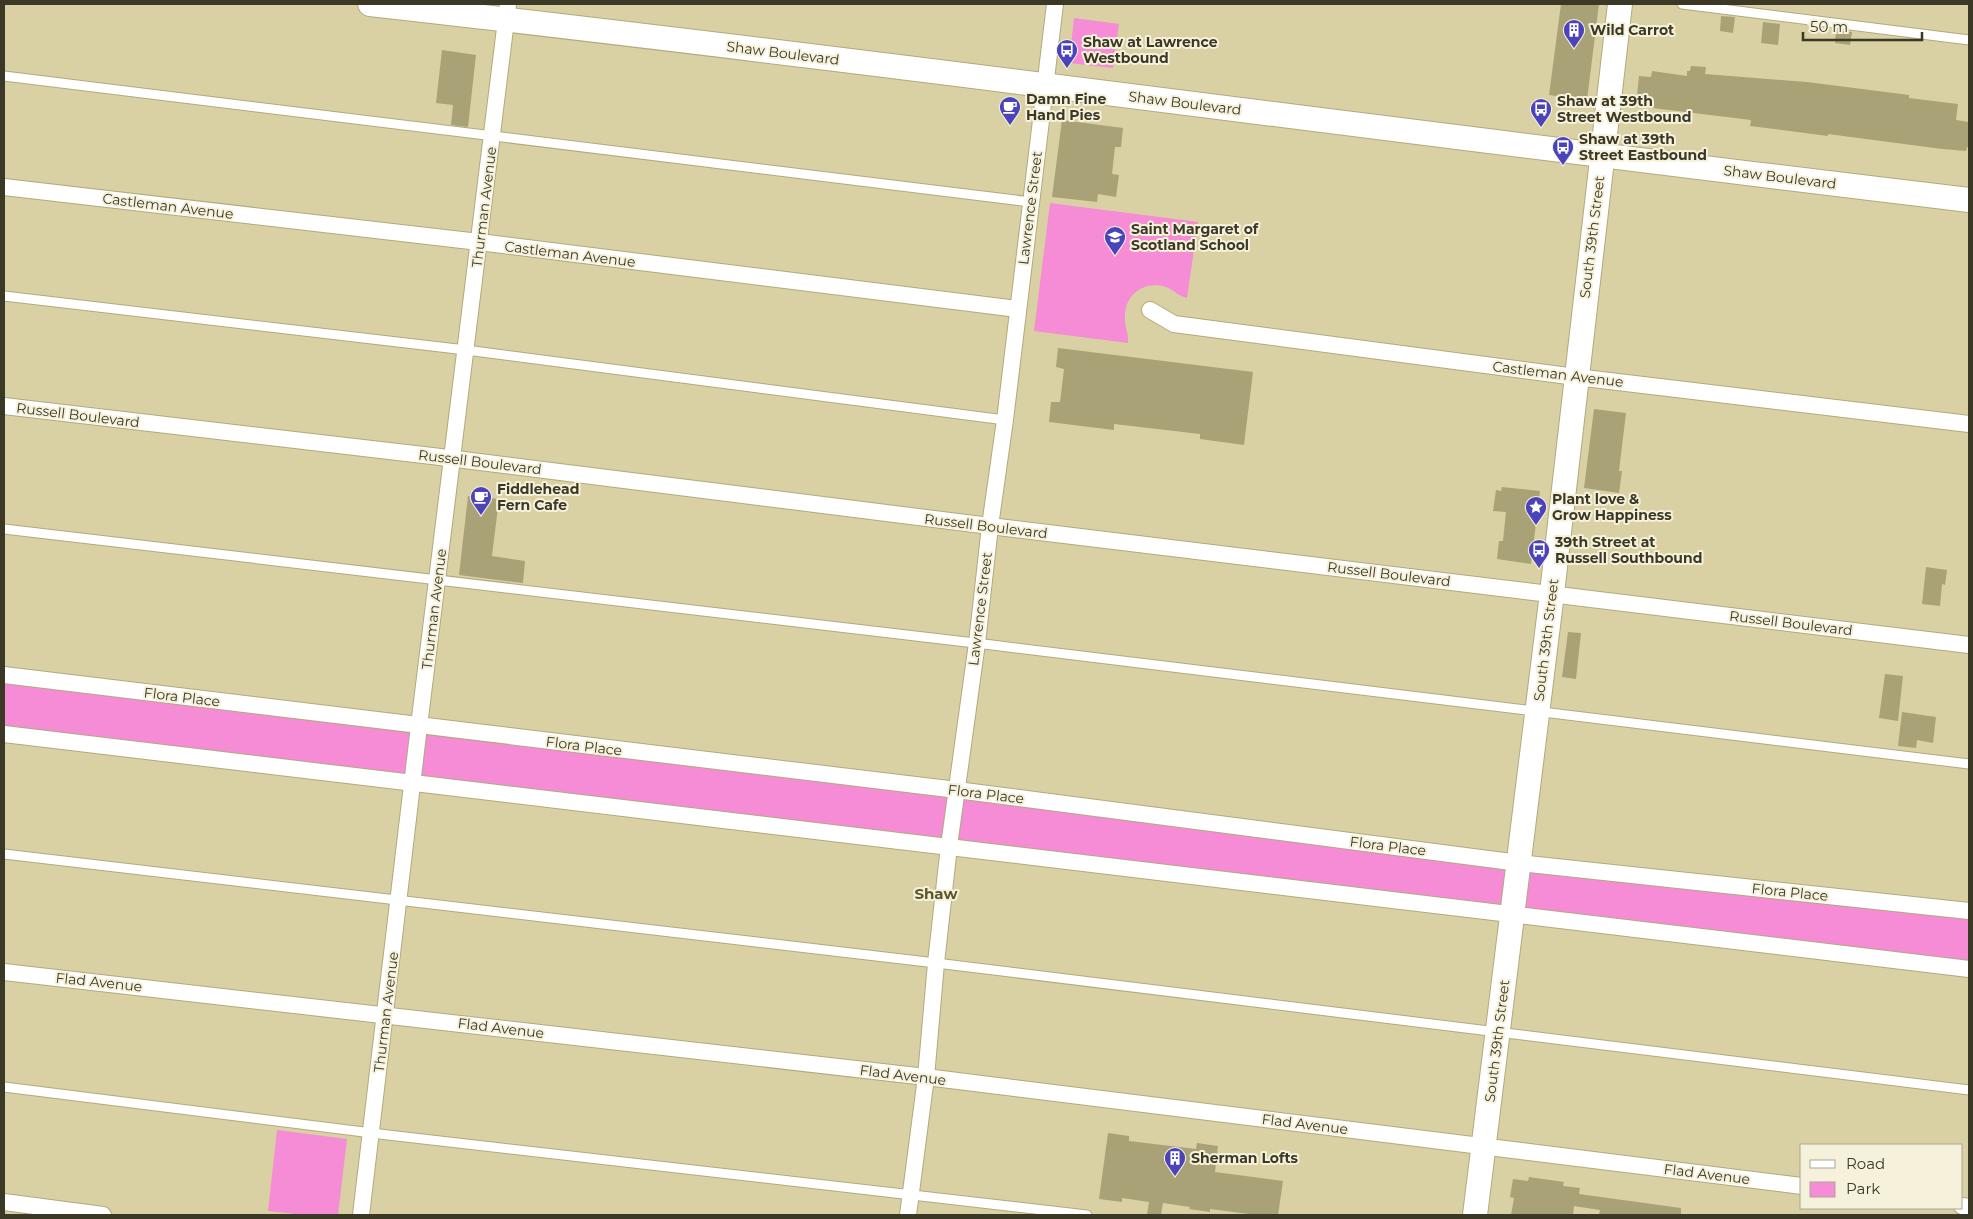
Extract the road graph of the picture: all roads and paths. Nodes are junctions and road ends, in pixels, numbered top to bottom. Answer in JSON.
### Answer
{"nodes":[{"id":1,"x":370,"y":4,"type":"edge"},
{"id":2,"x":1055,"y":4,"type":"edge"},
{"id":3,"x":1620,"y":4,"type":"edge"},
{"id":4,"x":1682,"y":4,"type":"edge"},
{"id":5,"x":507,"y":11,"type":"edge"},
{"id":6,"x":1969,"y":40,"type":"edge"},
{"id":7,"x":4,"y":76,"type":"edge"},
{"id":8,"x":1045,"y":85,"type":"junction"},
{"id":9,"x":492,"y":137,"type":"junction"},
{"id":10,"x":1602,"y":156,"type":"junction"},
{"id":11,"x":4,"y":186,"type":"edge"},
{"id":12,"x":1969,"y":200,"type":"edge"},
{"id":13,"x":1031,"y":202,"type":"junction"},
{"id":14,"x":479,"y":242,"type":"junction"},
{"id":15,"x":4,"y":296,"type":"edge"},
{"id":16,"x":1018,"y":309,"type":"junction"},
{"id":17,"x":1150,"y":310,"type":"dead end"},
{"id":18,"x":466,"y":350,"type":"junction"},
{"id":19,"x":1576,"y":377,"type":"junction"},
{"id":20,"x":4,"y":406,"type":"edge"},
{"id":21,"x":1005,"y":420,"type":"junction"},
{"id":22,"x":1969,"y":424,"type":"edge"},
{"id":23,"x":453,"y":458,"type":"junction"},
{"id":24,"x":990,"y":526,"type":"junction"},
{"id":25,"x":4,"y":529,"type":"edge"},
{"id":26,"x":438,"y":580,"type":"junction"},
{"id":27,"x":1552,"y":593,"type":"junction"},
{"id":28,"x":977,"y":643,"type":"junction"},
{"id":29,"x":1969,"y":645,"type":"edge"},
{"id":30,"x":4,"y":675,"type":"edge"},
{"id":31,"x":1537,"y":712,"type":"junction"},
{"id":32,"x":419,"y":726,"type":"junction"},
{"id":33,"x":4,"y":734,"type":"edge"},
{"id":34,"x":1969,"y":764,"type":"edge"},
{"id":35,"x":412,"y":783,"type":"junction"},
{"id":36,"x":957,"y":790,"type":"junction"},
{"id":37,"x":949,"y":846,"type":"junction"},
{"id":38,"x":4,"y":854,"type":"edge"},
{"id":39,"x":1519,"y":863,"type":"junction"},
{"id":40,"x":400,"y":899,"type":"junction"},
{"id":41,"x":1969,"y":911,"type":"edge"},
{"id":42,"x":1512,"y":914,"type":"junction"},
{"id":43,"x":936,"y":962,"type":"junction"},
{"id":44,"x":1969,"y":969,"type":"edge"},
{"id":45,"x":4,"y":972,"type":"edge"},
{"id":46,"x":386,"y":1014,"type":"junction"},
{"id":47,"x":1498,"y":1031,"type":"junction"},
{"id":48,"x":926,"y":1077,"type":"junction"},
{"id":49,"x":4,"y":1087,"type":"edge"},
{"id":50,"x":1969,"y":1090,"type":"edge"},
{"id":51,"x":371,"y":1132,"type":"junction"},
{"id":52,"x":1484,"y":1145,"type":"junction"},
{"id":53,"x":1800,"y":1186,"type":"edge"},
{"id":54,"x":910,"y":1194,"type":"junction"},
{"id":55,"x":4,"y":1202,"type":"edge"},
{"id":56,"x":103,"y":1215,"type":"edge"},
{"id":57,"x":361,"y":1215,"type":"edge"},
{"id":58,"x":908,"y":1215,"type":"edge"},
{"id":59,"x":1087,"y":1215,"type":"edge"},
{"id":60,"x":1475,"y":1215,"type":"edge"}],
"edges":[{"from":1,"to":5,"type":"street","name":"Shaw Boulevard"},
{"from":2,"to":8,"type":"street","name":"Lawrence Street"},
{"from":3,"to":10,"type":"street","name":"South 39th Street"},
{"from":4,"to":6,"type":"lane"},
{"from":5,"to":8,"type":"street","name":"Shaw Boulevard"},
{"from":5,"to":9,"type":"street","name":"Thurman Avenue"},
{"from":7,"to":9,"type":"lane"},
{"from":8,"to":10,"type":"street","name":"Shaw Boulevard"},
{"from":8,"to":13,"type":"street","name":"Lawrence Street"},
{"from":9,"to":13,"type":"lane"},
{"from":9,"to":14,"type":"street","name":"Thurman Avenue"},
{"from":10,"to":12,"type":"street","name":"Shaw Boulevard"},
{"from":10,"to":19,"type":"street","name":"South 39th Street"},
{"from":11,"to":14,"type":"street","name":"Castleman Avenue"},
{"from":13,"to":16,"type":"street","name":"Lawrence Street"},
{"from":14,"to":16,"type":"street","name":"Castleman Avenue"},
{"from":14,"to":18,"type":"street","name":"Thurman Avenue"},
{"from":15,"to":18,"type":"lane"},
{"from":16,"to":21,"type":"street","name":"Lawrence Street"},
{"from":17,"to":19,"type":"street","name":"Castleman Avenue"},
{"from":18,"to":21,"type":"lane"},
{"from":18,"to":23,"type":"street","name":"Thurman Avenue"},
{"from":19,"to":22,"type":"street","name":"Castleman Avenue"},
{"from":19,"to":27,"type":"street","name":"South 39th Street"},
{"from":20,"to":23,"type":"street","name":"Russell Boulevard"},
{"from":21,"to":24,"type":"street","name":"Lawrence Street"},
{"from":23,"to":24,"type":"street","name":"Russell Boulevard"},
{"from":23,"to":26,"type":"street","name":"Thurman Avenue"},
{"from":24,"to":27,"type":"street","name":"Russell Boulevard"},
{"from":24,"to":28,"type":"street","name":"Lawrence Street"},
{"from":25,"to":26,"type":"lane"},
{"from":26,"to":28,"type":"lane"},
{"from":26,"to":32,"type":"street","name":"Thurman Avenue"},
{"from":27,"to":29,"type":"street","name":"Russell Boulevard"},
{"from":27,"to":31,"type":"street","name":"South 39th Street"},
{"from":28,"to":31,"type":"lane"},
{"from":28,"to":36,"type":"street","name":"Lawrence Street"},
{"from":30,"to":32,"type":"street","name":"Flora Place"},
{"from":31,"to":34,"type":"lane"},
{"from":31,"to":39,"type":"street","name":"South 39th Street"},
{"from":32,"to":35,"type":"street","name":"Thurman Avenue"},
{"from":32,"to":36,"type":"street","name":"Flora Place"},
{"from":33,"to":35,"type":"street"},
{"from":35,"to":37,"type":"street"},
{"from":35,"to":40,"type":"street","name":"Thurman Avenue"},
{"from":36,"to":37,"type":"street","name":"Lawrence Street"},
{"from":36,"to":39,"type":"street","name":"Flora Place"},
{"from":37,"to":42,"type":"street"},
{"from":37,"to":43,"type":"street","name":"Lawrence Street"},
{"from":38,"to":40,"type":"lane"},
{"from":39,"to":41,"type":"street","name":"Flora Place"},
{"from":39,"to":42,"type":"street","name":"South 39th Street"},
{"from":40,"to":43,"type":"lane"},
{"from":40,"to":46,"type":"street","name":"Thurman Avenue"},
{"from":42,"to":44,"type":"street"},
{"from":42,"to":47,"type":"street","name":"South 39th Street"},
{"from":43,"to":47,"type":"lane"},
{"from":43,"to":48,"type":"street","name":"Lawrence Street"},
{"from":45,"to":46,"type":"street","name":"Flad Avenue"},
{"from":46,"to":48,"type":"street","name":"Flad Avenue"},
{"from":46,"to":51,"type":"street","name":"Thurman Avenue"},
{"from":47,"to":50,"type":"lane"},
{"from":47,"to":52,"type":"street","name":"South 39th Street"},
{"from":48,"to":52,"type":"street","name":"Flad Avenue"},
{"from":48,"to":54,"type":"street","name":"Lawrence Street"},
{"from":49,"to":51,"type":"lane"},
{"from":51,"to":54,"type":"lane"},
{"from":51,"to":57,"type":"street","name":"Thurman Avenue"},
{"from":52,"to":53,"type":"street","name":"Flad Avenue"},
{"from":52,"to":60,"type":"street","name":"South 39th Street"},
{"from":54,"to":58,"type":"street","name":"Lawrence Street"},
{"from":54,"to":59,"type":"lane"},
{"from":55,"to":56,"type":"street"}]}
